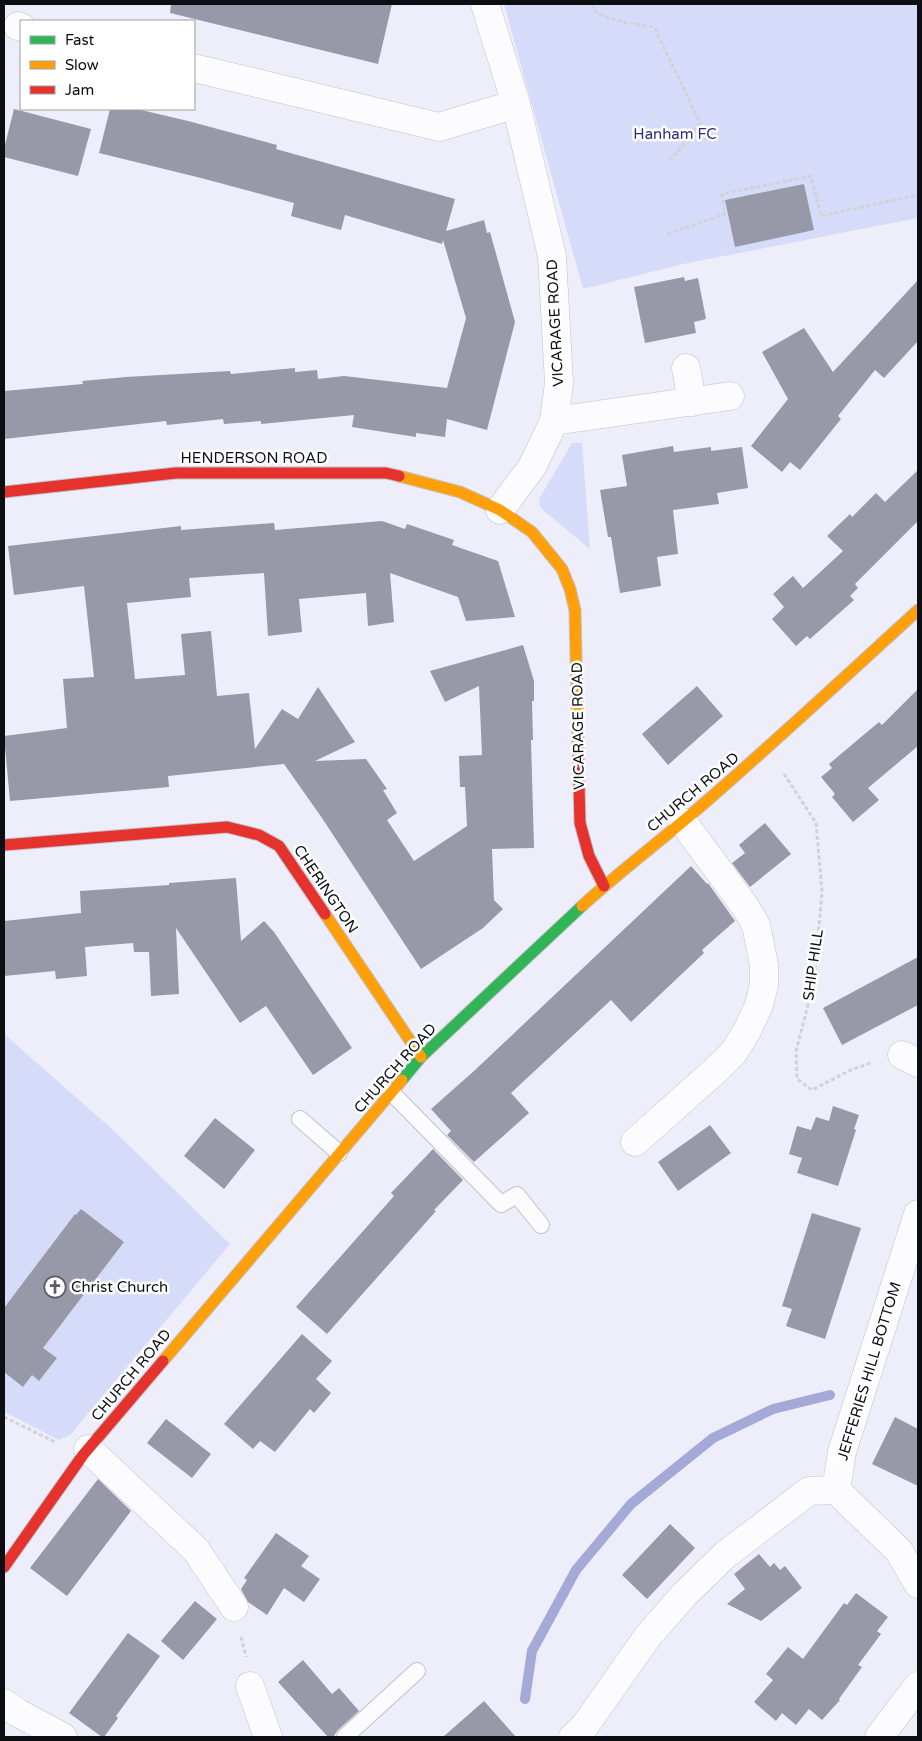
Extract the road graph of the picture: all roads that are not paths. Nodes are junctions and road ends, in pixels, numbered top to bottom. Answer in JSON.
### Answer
{"nodes":[{"id":1,"x":485,"y":4,"type":"edge"},
{"id":2,"x":195,"y":68,"type":"edge"},
{"id":3,"x":516,"y":104,"type":"junction"},
{"id":4,"x":686,"y":368,"type":"dead end"},
{"id":5,"x":730,"y":396,"type":"dead end"},
{"id":6,"x":692,"y":402,"type":"junction"},
{"id":7,"x":554,"y":421,"type":"junction"},
{"id":8,"x":4,"y":492,"type":"edge"},
{"id":9,"x":500,"y":510,"type":"junction"},
{"id":10,"x":918,"y":610,"type":"edge"},
{"id":11,"x":683,"y":822,"type":"junction"},
{"id":12,"x":4,"y":846,"type":"edge"},
{"id":13,"x":604,"y":886,"type":"junction"},
{"id":14,"x":421,"y":1057,"type":"junction"},
{"id":15,"x":391,"y":1092,"type":"junction"},
{"id":16,"x":300,"y":1119,"type":"dead end"},
{"id":17,"x":635,"y":1142,"type":"dead end"},
{"id":18,"x":339,"y":1153,"type":"junction"},
{"id":19,"x":918,"y":1214,"type":"edge"},
{"id":20,"x":541,"y":1225,"type":"dead end"},
{"id":21,"x":86,"y":1452,"type":"junction"},
{"id":22,"x":836,"y":1490,"type":"junction"},
{"id":23,"x":4,"y":1567,"type":"edge"},
{"id":24,"x":918,"y":1584,"type":"edge"},
{"id":25,"x":234,"y":1607,"type":"road end"},
{"id":26,"x":416,"y":1671,"type":"dead end"},
{"id":27,"x":250,"y":1686,"type":"road end"},
{"id":28,"x":918,"y":1686,"type":"edge"},
{"id":29,"x":4,"y":1703,"type":"edge"},
{"id":30,"x":63,"y":1737,"type":"edge"},
{"id":31,"x":268,"y":1737,"type":"edge"},
{"id":32,"x":344,"y":1737,"type":"edge"},
{"id":33,"x":573,"y":1737,"type":"edge"},
{"id":34,"x":879,"y":1737,"type":"edge"}],
"edges":[{"from":1,"to":3,"type":"street","name":"VICARAGE ROAD"},
{"from":2,"to":3,"type":"street"},
{"from":3,"to":7,"type":"street","name":"VICARAGE ROAD"},
{"from":4,"to":6,"type":"street"},
{"from":5,"to":6,"type":"street"},
{"from":6,"to":7,"type":"street"},
{"from":7,"to":9,"type":"street","name":"VICARAGE ROAD"},
{"from":8,"to":9,"type":"street","name":"HENDERSON ROAD"},
{"from":9,"to":13,"type":"street","name":"VICARAGE ROAD"},
{"from":10,"to":11,"type":"street","name":"CHURCH ROAD"},
{"from":11,"to":13,"type":"street","name":"CHURCH ROAD"},
{"from":11,"to":17,"type":"street"},
{"from":12,"to":14,"type":"street","name":"CHERINGTON"},
{"from":13,"to":14,"type":"street","name":"CHURCH ROAD"},
{"from":14,"to":15,"type":"street","name":"CHURCH ROAD"},
{"from":15,"to":18,"type":"street","name":"CHURCH ROAD"},
{"from":15,"to":20,"type":"lane"},
{"from":16,"to":18,"type":"lane"},
{"from":18,"to":21,"type":"street","name":"CHURCH ROAD"},
{"from":19,"to":22,"type":"street","name":"JEFFERIES HILL BOTTOM"},
{"from":21,"to":23,"type":"street","name":"CHURCH ROAD"},
{"from":21,"to":25,"type":"street"},
{"from":22,"to":24,"type":"street"},
{"from":22,"to":33,"type":"street"},
{"from":26,"to":32,"type":"lane"},
{"from":27,"to":31,"type":"street"},
{"from":28,"to":34,"type":"street"},
{"from":29,"to":30,"type":"street"}]}
